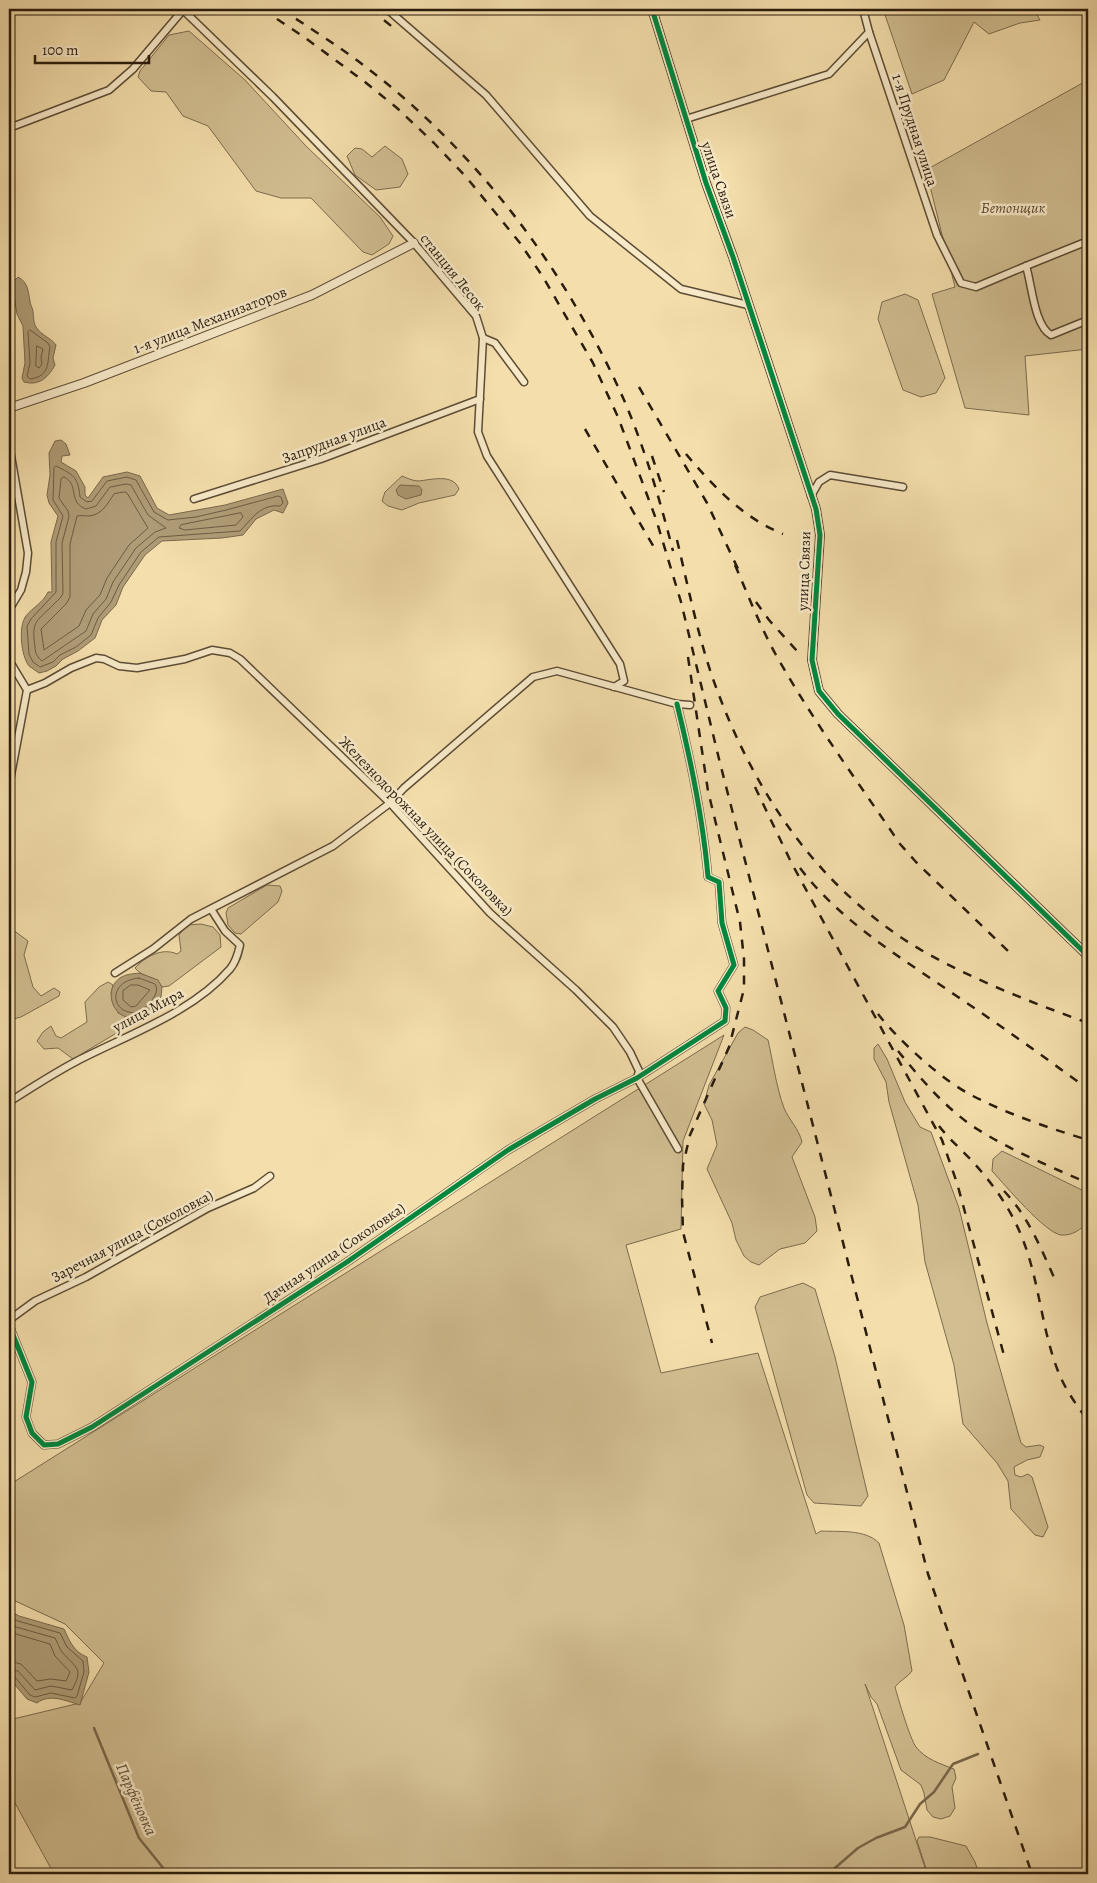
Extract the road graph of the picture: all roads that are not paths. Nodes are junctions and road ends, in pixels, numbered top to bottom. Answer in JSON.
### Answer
{"nodes":[{"id":1,"x":183,"y":9,"type":"edge"},
{"id":2,"x":387,"y":9,"type":"edge"},
{"id":3,"x":652,"y":9,"type":"edge"},
{"id":4,"x":863,"y":9,"type":"edge"},
{"id":5,"x":870,"y":32,"type":"junction"},
{"id":6,"x":686,"y":120,"type":"junction"},
{"id":7,"x":9,"y":128,"type":"edge"},
{"id":8,"x":1088,"y":241,"type":"edge"},
{"id":9,"x":414,"y":243,"type":"junction"},
{"id":10,"x":1026,"y":266,"type":"junction"},
{"id":11,"x":748,"y":305,"type":"junction"},
{"id":12,"x":1088,"y":320,"type":"edge"},
{"id":13,"x":483,"y":338,"type":"junction"},
{"id":14,"x":524,"y":382,"type":"dead end"},
{"id":15,"x":480,"y":399,"type":"junction"},
{"id":16,"x":9,"y":408,"type":"edge"},
{"id":17,"x":9,"y":444,"type":"edge"},
{"id":18,"x":903,"y":487,"type":"dead end"},
{"id":19,"x":812,"y":496,"type":"junction"},
{"id":20,"x":194,"y":500,"type":"dead end"},
{"id":21,"x":9,"y":610,"type":"edge"},
{"id":22,"x":9,"y":660,"type":"edge"},
{"id":23,"x":614,"y":687,"type":"junction"},
{"id":24,"x":27,"y":690,"type":"junction"},
{"id":25,"x":677,"y":704,"type":"junction"},
{"id":26,"x":690,"y":705,"type":"dead end"},
{"id":27,"x":9,"y":786,"type":"edge"},
{"id":28,"x":390,"y":803,"type":"junction"},
{"id":29,"x":211,"y":909,"type":"junction"},
{"id":30,"x":1088,"y":956,"type":"edge"},
{"id":31,"x":115,"y":973,"type":"dead end"},
{"id":32,"x":637,"y":1078,"type":"junction"},
{"id":33,"x":9,"y":1102,"type":"edge"},
{"id":34,"x":678,"y":1149,"type":"dead end"},
{"id":35,"x":270,"y":1176,"type":"dead end"},
{"id":36,"x":9,"y":1320,"type":"edge"},
{"id":37,"x":9,"y":1325,"type":"edge"}],
"edges":[{"from":1,"to":7,"type":"street"},
{"from":1,"to":9,"type":"street","name":"станция Лесок"},
{"from":2,"to":11,"type":"street"},
{"from":3,"to":6,"type":"street","name":"улица Связи"},
{"from":4,"to":5,"type":"street","name":"1-я Прудная улица"},
{"from":5,"to":6,"type":"street"},
{"from":5,"to":10,"type":"street","name":"1-я Прудная улица"},
{"from":6,"to":11,"type":"street","name":"улица Связи"},
{"from":8,"to":10,"type":"street"},
{"from":9,"to":13,"type":"street","name":"станция Лесок"},
{"from":9,"to":16,"type":"street","name":"1-я улица Механизаторов"},
{"from":10,"to":12,"type":"street"},
{"from":11,"to":19,"type":"street","name":"улица Связи"},
{"from":13,"to":14,"type":"street"},
{"from":13,"to":15,"type":"street","name":"станция Лесок"},
{"from":15,"to":20,"type":"street","name":"Запрудная улица"},
{"from":15,"to":23,"type":"street","name":"станция Лесок"},
{"from":17,"to":21,"type":"street"},
{"from":18,"to":19,"type":"street"},
{"from":19,"to":30,"type":"street","name":"улица Связи"},
{"from":22,"to":24,"type":"street"},
{"from":23,"to":25,"type":"street"},
{"from":23,"to":28,"type":"street"},
{"from":24,"to":27,"type":"street"},
{"from":24,"to":28,"type":"street","name":"Железнодорожная улица (Соколовка)"},
{"from":25,"to":26,"type":"street"},
{"from":25,"to":32,"type":"street","name":"Дачная улица (Соколовка)"},
{"from":28,"to":29,"type":"street"},
{"from":28,"to":32,"type":"street","name":"Железнодорожная улица (Соколовка)"},
{"from":29,"to":31,"type":"street"},
{"from":29,"to":33,"type":"street","name":"улица Мира"},
{"from":32,"to":34,"type":"street","name":"Железнодорожная улица (Соколовка)"},
{"from":32,"to":37,"type":"street","name":"Дачная улица (Соколовка)"},
{"from":35,"to":36,"type":"street","name":"Заречная улица (Соколовка)"}]}
